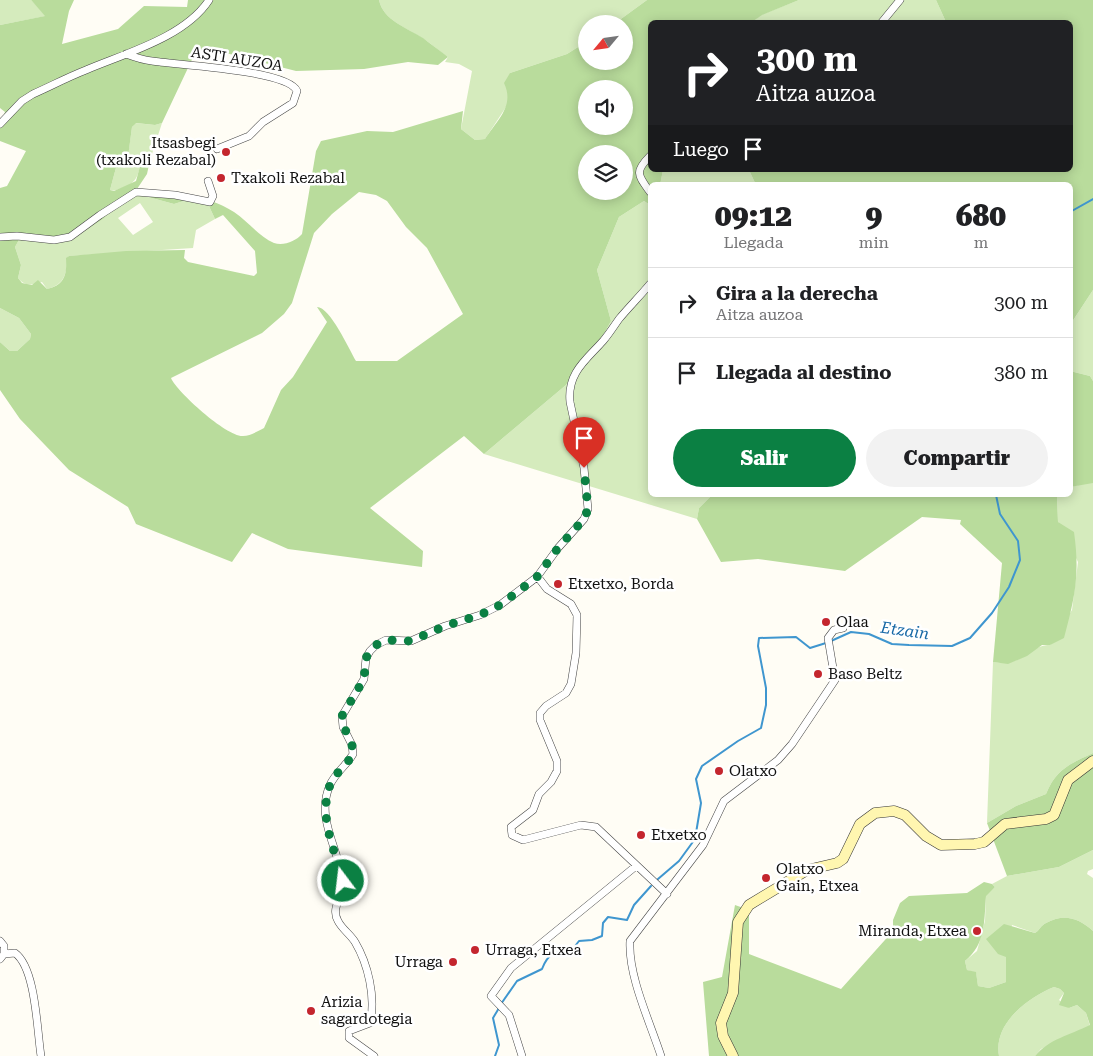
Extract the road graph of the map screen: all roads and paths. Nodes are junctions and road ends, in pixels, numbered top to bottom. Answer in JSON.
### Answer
{"nodes":[{"id":1,"x":209,"y":0,"type":"edge"},
{"id":2,"x":900,"y":0,"type":"edge"},
{"id":3,"x":884,"y":20,"type":"edge"},
{"id":4,"x":126,"y":54,"type":"junction"},
{"id":5,"x":0,"y":124,"type":"edge"},
{"id":6,"x":218,"y":149,"type":"dead end"},
{"id":7,"x":648,"y":158,"type":"edge"},
{"id":8,"x":208,"y":181,"type":"dead end"},
{"id":9,"x":648,"y":189,"type":"edge"},
{"id":10,"x":0,"y":237,"type":"edge"},
{"id":11,"x":648,"y":286,"type":"edge"},
{"id":12,"x":538,"y":576,"type":"junction"},
{"id":13,"x":843,"y":628,"type":"dead end"},
{"id":14,"x":1093,"y":761,"type":"edge"},
{"id":15,"x":636,"y":866,"type":"junction"},
{"id":16,"x":666,"y":894,"type":"junction"},
{"id":17,"x":0,"y":942,"type":"edge"},
{"id":18,"x":2,"y":957,"type":"edge"},
{"id":19,"x":41,"y":1056,"type":"edge"},
{"id":20,"x":374,"y":1056,"type":"edge"},
{"id":21,"x":522,"y":1056,"type":"edge"},
{"id":22,"x":661,"y":1056,"type":"edge"},
{"id":23,"x":733,"y":1056,"type":"edge"}],
"edges":[{"from":1,"to":4,"type":"street","name":"ASTI AUZOA"},
{"from":2,"to":3,"type":"street"},
{"from":4,"to":5,"type":"street","name":"ASTI AUZOA"},
{"from":4,"to":6,"type":"street","name":"ASTI AUZOA"},
{"from":7,"to":9,"type":"street"},
{"from":8,"to":10,"type":"street"},
{"from":11,"to":12,"type":"street"},
{"from":12,"to":15,"type":"street"},
{"from":12,"to":20,"type":"street"},
{"from":13,"to":16,"type":"street"},
{"from":14,"to":23,"type":"street"},
{"from":15,"to":16,"type":"street"},
{"from":15,"to":21,"type":"street"},
{"from":16,"to":22,"type":"street"},
{"from":17,"to":18,"type":"street"},
{"from":18,"to":19,"type":"street"}]}
